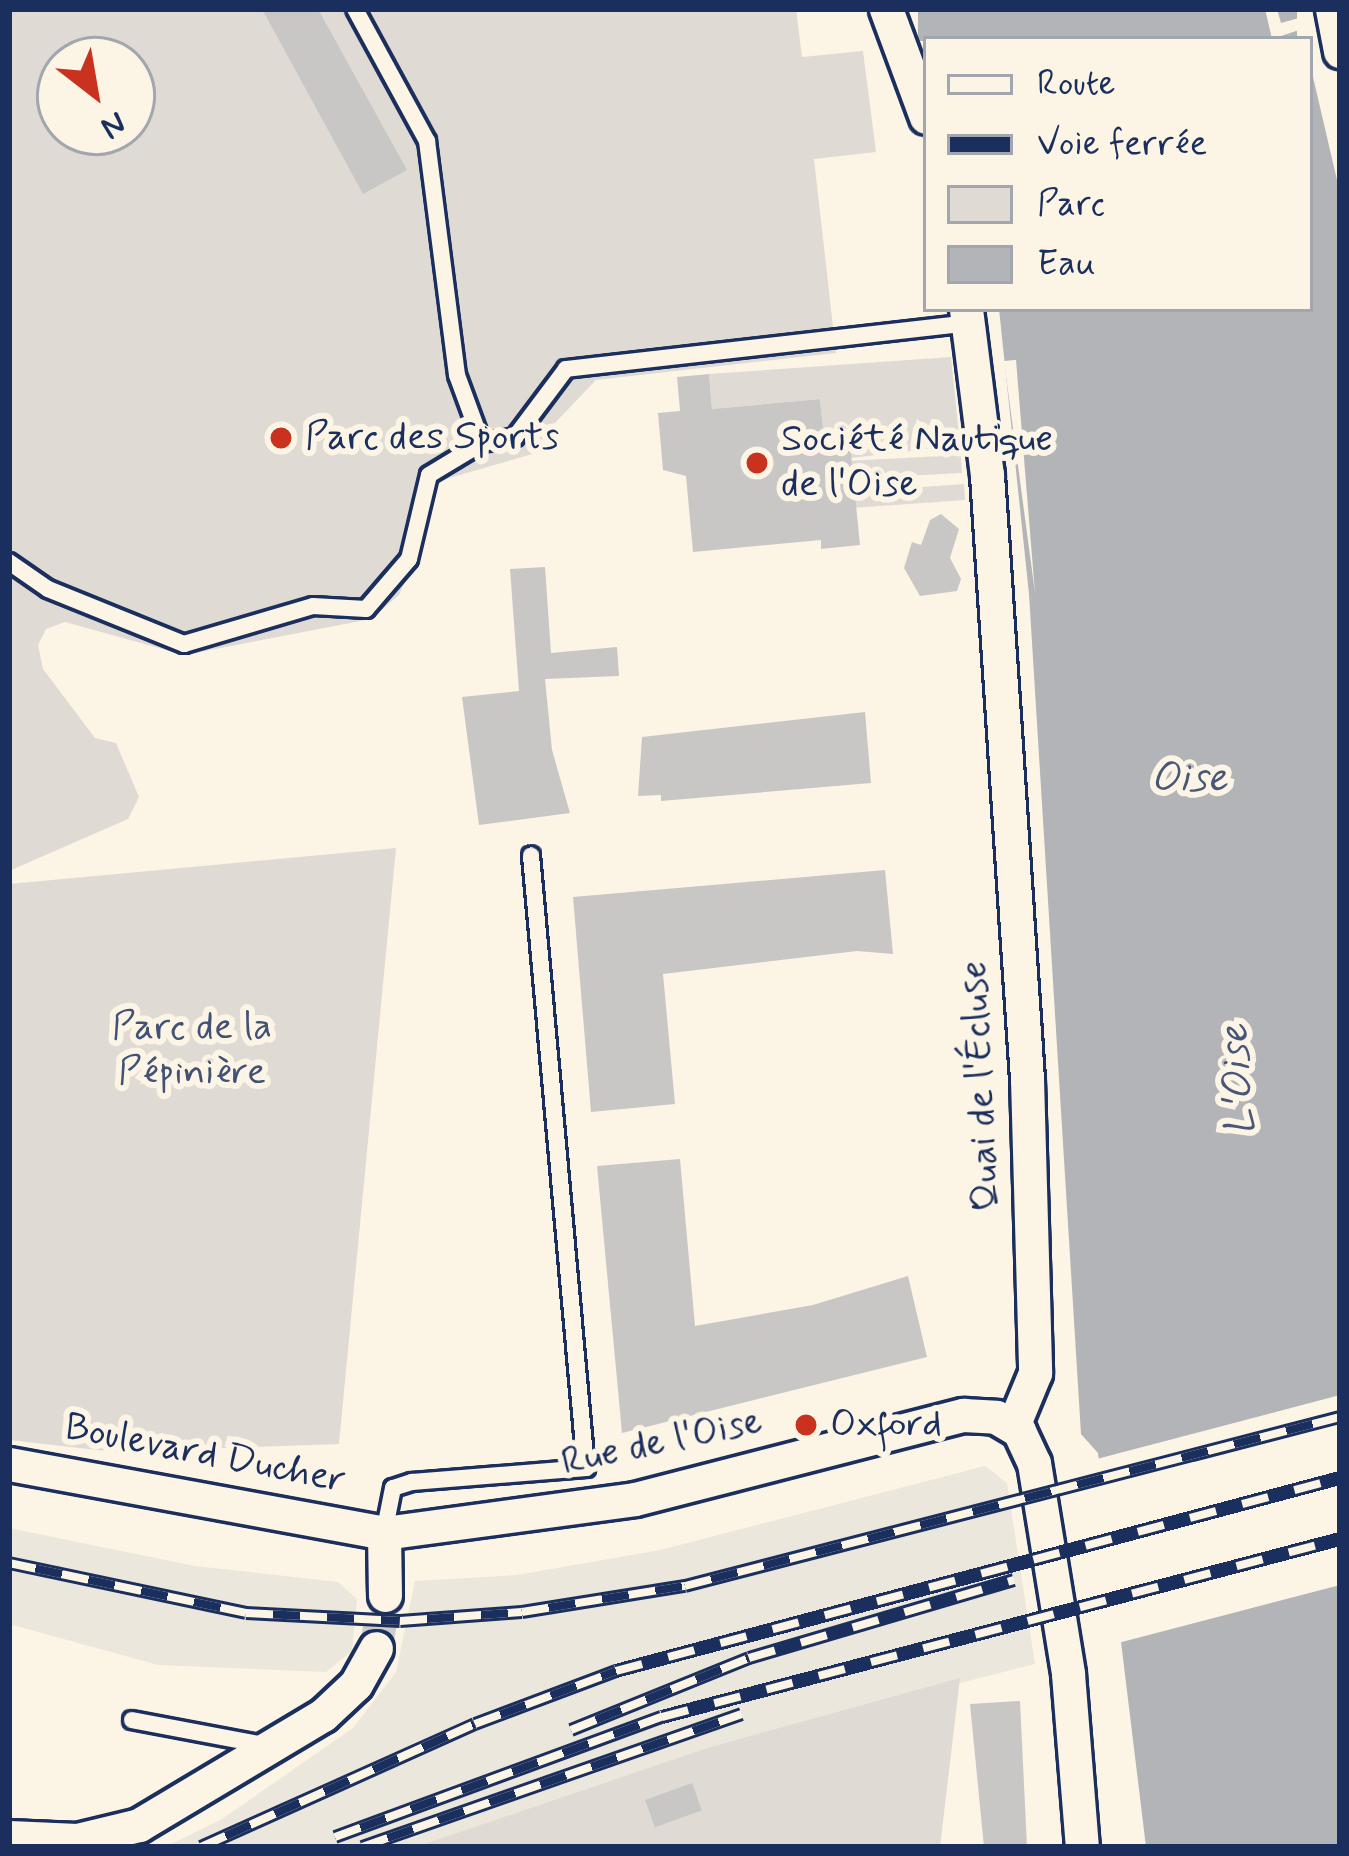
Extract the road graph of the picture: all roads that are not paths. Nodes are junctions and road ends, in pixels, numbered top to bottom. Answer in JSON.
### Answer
{"nodes":[{"id":1,"x":356,"y":9,"type":"edge"},
{"id":2,"x":886,"y":9,"type":"edge"},
{"id":3,"x":1332,"y":9,"type":"edge"},
{"id":4,"x":1340,"y":51,"type":"edge"},
{"id":5,"x":923,"y":109,"type":"edge"},
{"id":6,"x":967,"y":316,"type":"edge"},
{"id":7,"x":482,"y":443,"type":"junction"},
{"id":8,"x":9,"y":562,"type":"edge"},
{"id":9,"x":531,"y":855,"type":"dead end"},
{"id":10,"x":1013,"y":1426,"type":"junction"},
{"id":11,"x":9,"y":1464,"type":"edge"},
{"id":12,"x":384,"y":1533,"type":"junction"},
{"id":13,"x":385,"y":1595,"type":"tunnel mouth"},
{"id":14,"x":376,"y":1648,"type":"tunnel mouth"},
{"id":15,"x":133,"y":1720,"type":"dead end"},
{"id":16,"x":270,"y":1747,"type":"junction"},
{"id":17,"x":9,"y":1837,"type":"edge"},
{"id":18,"x":1082,"y":1847,"type":"edge"}],
"edges":[{"from":1,"to":7,"type":"lane"},
{"from":2,"to":5,"type":"street"},
{"from":3,"to":4,"type":"street"},
{"from":6,"to":7,"type":"lane"},
{"from":6,"to":10,"type":"street","name":"Quai de l'Écluse"},
{"from":7,"to":8,"type":"lane"},
{"from":9,"to":12,"type":"lane"},
{"from":10,"to":12,"type":"street","name":"Rue de l'Oise"},
{"from":10,"to":18,"type":"street"},
{"from":11,"to":12,"type":"street","name":"Boulevard Ducher"},
{"from":12,"to":13,"type":"street"},
{"from":14,"to":16,"type":"street"},
{"from":15,"to":16,"type":"lane"},
{"from":16,"to":17,"type":"street"}]}
